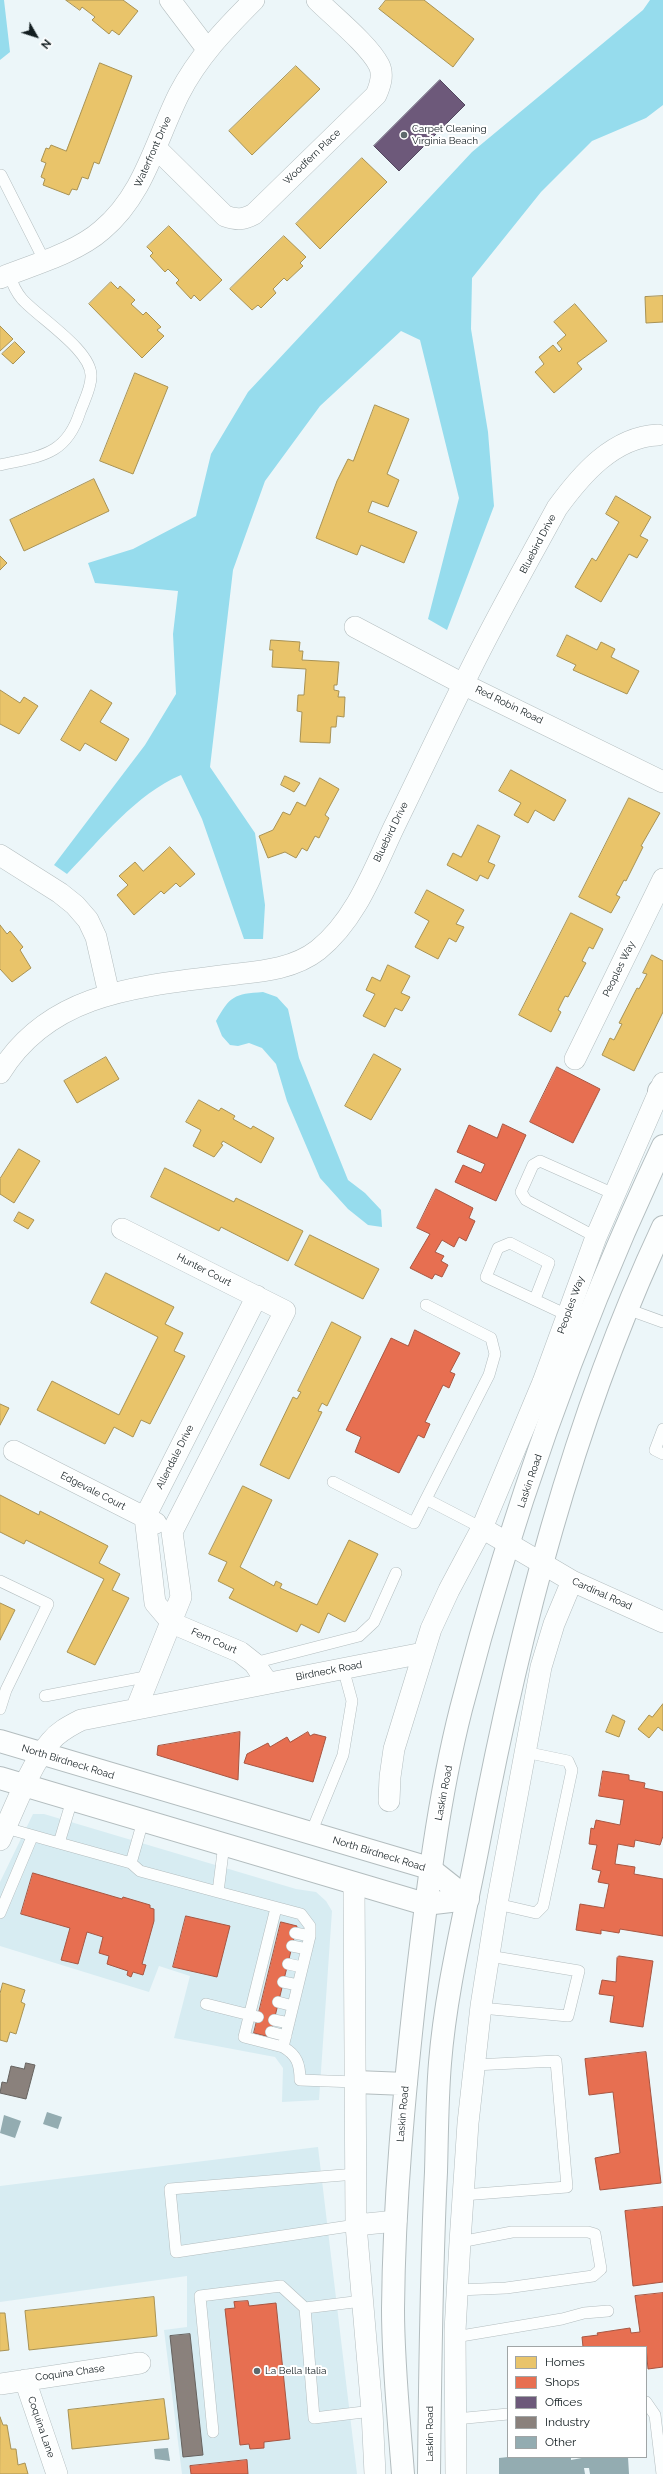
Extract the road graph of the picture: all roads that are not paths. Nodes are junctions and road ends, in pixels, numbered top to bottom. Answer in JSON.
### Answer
{"nodes":[{"id":1,"x":170,"y":0,"type":"edge"},
{"id":2,"x":254,"y":0,"type":"edge"},
{"id":3,"x":317,"y":0,"type":"edge"},
{"id":4,"x":207,"y":49,"type":"junction"},
{"id":5,"x":156,"y":148,"type":"junction"},
{"id":6,"x":1,"y":175,"type":"edge"},
{"id":7,"x":44,"y":260,"type":"junction"},
{"id":8,"x":5,"y":276,"type":"edge"},
{"id":9,"x":658,"y":435,"type":"dead end"},
{"id":10,"x":0,"y":465,"type":"edge"},
{"id":11,"x":355,"y":627,"type":"dead end"},
{"id":12,"x":463,"y":684,"type":"junction"},
{"id":13,"x":663,"y":782,"type":"edge"},
{"id":14,"x":0,"y":855,"type":"edge"},
{"id":15,"x":663,"y":879,"type":"edge"},
{"id":16,"x":109,"y":994,"type":"junction"},
{"id":17,"x":575,"y":1059,"type":"dead end"},
{"id":18,"x":0,"y":1073,"type":"edge"},
{"id":19,"x":662,"y":1089,"type":"edge"},
{"id":20,"x":663,"y":1146,"type":"edge"},
{"id":21,"x":614,"y":1194,"type":"junction"},
{"id":22,"x":663,"y":1227,"type":"edge"},
{"id":23,"x":122,"y":1229,"type":"dead end"},
{"id":24,"x":596,"y":1237,"type":"junction"},
{"id":25,"x":256,"y":1296,"type":"junction"},
{"id":26,"x":535,"y":1299,"type":"junction"},
{"id":27,"x":426,"y":1305,"type":"dead end"},
{"id":28,"x":627,"y":1309,"type":"junction"},
{"id":29,"x":568,"y":1315,"type":"junction"},
{"id":30,"x":663,"y":1322,"type":"edge"},
{"id":31,"x":663,"y":1429,"type":"edge"},
{"id":32,"x":14,"y":1451,"type":"dead end"},
{"id":33,"x":663,"y":1454,"type":"edge"},
{"id":34,"x":334,"y":1482,"type":"dead end"},
{"id":35,"x":426,"y":1498,"type":"junction"},
{"id":36,"x":145,"y":1517,"type":"junction"},
{"id":37,"x":482,"y":1528,"type":"junction"},
{"id":38,"x":172,"y":1532,"type":"junction"},
{"id":39,"x":509,"y":1545,"type":"junction"},
{"id":40,"x":542,"y":1565,"type":"junction"},
{"id":41,"x":396,"y":1573,"type":"dead end"},
{"id":42,"x":0,"y":1581,"type":"edge"},
{"id":43,"x":572,"y":1581,"type":"junction"},
{"id":44,"x":172,"y":1622,"type":"junction"},
{"id":45,"x":663,"y":1622,"type":"edge"},
{"id":46,"x":423,"y":1653,"type":"junction"},
{"id":47,"x":254,"y":1663,"type":"junction"},
{"id":48,"x":343,"y":1668,"type":"junction"},
{"id":49,"x":150,"y":1676,"type":"junction"},
{"id":50,"x":267,"y":1682,"type":"junction"},
{"id":51,"x":45,"y":1696,"type":"dead end"},
{"id":52,"x":138,"y":1707,"type":"junction"},
{"id":53,"x":0,"y":1709,"type":"edge"},
{"id":54,"x":0,"y":1741,"type":"edge"},
{"id":55,"x":525,"y":1752,"type":"junction"},
{"id":56,"x":41,"y":1754,"type":"junction"},
{"id":57,"x":0,"y":1778,"type":"edge"},
{"id":58,"x":26,"y":1786,"type":"junction"},
{"id":59,"x":72,"y":1800,"type":"junction"},
{"id":60,"x":389,"y":1801,"type":"dead end"},
{"id":61,"x":143,"y":1821,"type":"junction"},
{"id":62,"x":3,"y":1834,"type":"edge"},
{"id":63,"x":312,"y":1834,"type":"junction"},
{"id":64,"x":32,"y":1837,"type":"junction"},
{"id":65,"x":60,"y":1843,"type":"junction"},
{"id":66,"x":224,"y":1844,"type":"junction"},
{"id":67,"x":131,"y":1864,"type":"junction"},
{"id":68,"x":429,"y":1868,"type":"junction"},
{"id":69,"x":354,"y":1883,"type":"junction"},
{"id":70,"x":218,"y":1892,"type":"junction"},
{"id":71,"x":468,"y":1899,"type":"junction"},
{"id":72,"x":425,"y":1904,"type":"junction"},
{"id":73,"x":497,"y":1904,"type":"junction"},
{"id":74,"x":276,"y":1908,"type":"junction"},
{"id":75,"x":0,"y":1913,"type":"edge"},
{"id":76,"x":295,"y":1933,"type":"dead end"},
{"id":77,"x":310,"y":1936,"type":"junction"},
{"id":78,"x":292,"y":1946,"type":"dead end"},
{"id":79,"x":307,"y":1949,"type":"junction"},
{"id":80,"x":489,"y":1956,"type":"junction"},
{"id":81,"x":288,"y":1964,"type":"dead end"},
{"id":82,"x":302,"y":1967,"type":"junction"},
{"id":83,"x":283,"y":1982,"type":"dead end"},
{"id":84,"x":298,"y":1985,"type":"junction"},
{"id":85,"x":278,"y":2002,"type":"dead end"},
{"id":86,"x":206,"y":2004,"type":"dead end"},
{"id":87,"x":293,"y":2006,"type":"junction"},
{"id":88,"x":481,"y":2008,"type":"junction"},
{"id":89,"x":254,"y":2016,"type":"junction"},
{"id":90,"x":274,"y":2020,"type":"dead end"},
{"id":91,"x":289,"y":2023,"type":"junction"},
{"id":92,"x":271,"y":2032,"type":"dead end"},
{"id":93,"x":286,"y":2036,"type":"junction"},
{"id":94,"x":283,"y":2047,"type":"junction"},
{"id":95,"x":474,"y":2065,"type":"junction"},
{"id":96,"x":356,"y":2082,"type":"junction"},
{"id":97,"x":406,"y":2084,"type":"junction"},
{"id":98,"x":356,"y":2174,"type":"junction"},
{"id":99,"x":463,"y":2195,"type":"junction"},
{"id":100,"x":396,"y":2221,"type":"junction"},
{"id":101,"x":356,"y":2225,"type":"junction"},
{"id":102,"x":460,"y":2242,"type":"junction"},
{"id":103,"x":458,"y":2290,"type":"junction"},
{"id":104,"x":362,"y":2301,"type":"junction"},
{"id":105,"x":305,"y":2308,"type":"junction"},
{"id":106,"x":608,"y":2311,"type":"dead end"},
{"id":107,"x":455,"y":2337,"type":"junction"},
{"id":108,"x":140,"y":2363,"type":"dead end"},
{"id":109,"x":25,"y":2380,"type":"junction"},
{"id":110,"x":0,"y":2384,"type":"edge"},
{"id":111,"x":647,"y":2403,"type":"edge"},
{"id":112,"x":372,"y":2411,"type":"junction"},
{"id":113,"x":507,"y":2414,"type":"edge"},
{"id":114,"x":456,"y":2419,"type":"junction"},
{"id":115,"x":213,"y":2432,"type":"dead end"},
{"id":116,"x":57,"y":2474,"type":"edge"},
{"id":117,"x":375,"y":2474,"type":"edge"},
{"id":118,"x":403,"y":2474,"type":"edge"},
{"id":119,"x":429,"y":2474,"type":"edge"},
{"id":120,"x":456,"y":2474,"type":"edge"},
{"id":121,"x":662,"y":2474,"type":"edge"}],
"edges":[{"from":1,"to":4,"type":"street"},
{"from":2,"to":4,"type":"street","name":"Waterfront Drive"},
{"from":3,"to":5,"type":"street","name":"Woodfern Place"},
{"from":4,"to":5,"type":"street","name":"Waterfront Drive"},
{"from":5,"to":7,"type":"street","name":"Waterfront Drive"},
{"from":6,"to":7,"type":"lane"},
{"from":7,"to":8,"type":"street","name":"Waterfront Drive"},
{"from":8,"to":10,"type":"lane"},
{"from":9,"to":12,"type":"street","name":"Bluebird Drive"},
{"from":11,"to":12,"type":"street","name":"Red Robin Road"},
{"from":12,"to":13,"type":"street","name":"Red Robin Road"},
{"from":12,"to":16,"type":"street","name":"Bluebird Drive"},
{"from":14,"to":16,"type":"street"},
{"from":15,"to":17,"type":"street","name":"Peoples Way"},
{"from":16,"to":18,"type":"street","name":"Bluebird Drive"},
{"from":19,"to":21,"type":"street","name":"Peoples Way"},
{"from":20,"to":39,"type":"main road","name":"Laskin Road"},
{"from":21,"to":24,"type":"street","name":"Peoples Way"},
{"from":21,"to":24,"type":"lane"},
{"from":22,"to":28,"type":"main road","name":"Laskin Road"},
{"from":23,"to":25,"type":"street","name":"Hunter Court"},
{"from":24,"to":29,"type":"street","name":"Peoples Way"},
{"from":25,"to":36,"type":"street","name":"Allendale Drive"},
{"from":25,"to":38,"type":"street","name":"Hunter Court"},
{"from":26,"to":26,"type":"lane"},
{"from":26,"to":29,"type":"lane"},
{"from":27,"to":35,"type":"lane"},
{"from":28,"to":30,"type":"lane"},
{"from":28,"to":40,"type":"main road","name":"Laskin Road"},
{"from":29,"to":37,"type":"street","name":"Peoples Way"},
{"from":31,"to":33,"type":"lane"},
{"from":32,"to":36,"type":"street","name":"Edgevale Court"},
{"from":34,"to":35,"type":"lane"},
{"from":35,"to":37,"type":"lane"},
{"from":36,"to":38,"type":"street","name":"Edgevale Court"},
{"from":36,"to":44,"type":"street"},
{"from":37,"to":39,"type":"street"},
{"from":37,"to":46,"type":"street"},
{"from":38,"to":44,"type":"street"},
{"from":39,"to":40,"type":"street"},
{"from":39,"to":68,"type":"main road","name":"Laskin Road"},
{"from":40,"to":43,"type":"street","name":"Cardinal Road"},
{"from":40,"to":71,"type":"main road","name":"Laskin Road"},
{"from":41,"to":47,"type":"lane"},
{"from":42,"to":53,"type":"lane"},
{"from":43,"to":45,"type":"street","name":"Cardinal Road"},
{"from":43,"to":55,"type":"street"},
{"from":44,"to":47,"type":"street","name":"Fern Court"},
{"from":44,"to":49,"type":"street"},
{"from":46,"to":48,"type":"street","name":"Birdneck Road"},
{"from":46,"to":60,"type":"street"},
{"from":47,"to":50,"type":"street","name":"Fern Court"},
{"from":48,"to":50,"type":"street","name":"Birdneck Road"},
{"from":48,"to":63,"type":"lane"},
{"from":49,"to":51,"type":"lane"},
{"from":49,"to":52,"type":"street"},
{"from":50,"to":52,"type":"street","name":"Birdneck Road"},
{"from":52,"to":56,"type":"street","name":"Birdneck Road"},
{"from":54,"to":56,"type":"main road","name":"North Birdneck Road"},
{"from":55,"to":73,"type":"street"},
{"from":55,"to":73,"type":"lane"},
{"from":56,"to":58,"type":"street","name":"Birdneck Road"},
{"from":56,"to":63,"type":"main road","name":"North Birdneck Road"},
{"from":57,"to":58,"type":"main road"},
{"from":58,"to":59,"type":"main road"},
{"from":58,"to":62,"type":"street","name":"Birdneck Road"},
{"from":59,"to":61,"type":"main road"},
{"from":59,"to":65,"type":"lane"},
{"from":61,"to":66,"type":"main road"},
{"from":61,"to":67,"type":"lane"},
{"from":62,"to":64,"type":"lane"},
{"from":63,"to":68,"type":"main road","name":"North Birdneck Road"},
{"from":64,"to":65,"type":"lane"},
{"from":64,"to":75,"type":"lane"},
{"from":65,"to":67,"type":"lane"},
{"from":66,"to":69,"type":"main road"},
{"from":66,"to":70,"type":"lane"},
{"from":67,"to":70,"type":"lane"},
{"from":68,"to":71,"type":"main road","name":"North Birdneck Road"},
{"from":68,"to":72,"type":"main road","name":"Laskin Road"},
{"from":69,"to":72,"type":"main road"},
{"from":69,"to":96,"type":"street"},
{"from":70,"to":74,"type":"lane"},
{"from":71,"to":72,"type":"main road"},
{"from":71,"to":73,"type":"street"},
{"from":71,"to":119,"type":"main road","name":"Laskin Road"},
{"from":72,"to":97,"type":"main road","name":"Laskin Road"},
{"from":73,"to":80,"type":"street"},
{"from":74,"to":77,"type":"lane"},
{"from":74,"to":89,"type":"lane"},
{"from":76,"to":77,"type":"lane"},
{"from":77,"to":79,"type":"lane"},
{"from":78,"to":79,"type":"lane"},
{"from":79,"to":82,"type":"lane"},
{"from":80,"to":88,"type":"street"},
{"from":80,"to":88,"type":"lane"},
{"from":81,"to":82,"type":"lane"},
{"from":82,"to":84,"type":"lane"},
{"from":83,"to":84,"type":"lane"},
{"from":84,"to":87,"type":"lane"},
{"from":85,"to":87,"type":"lane"},
{"from":86,"to":89,"type":"lane"},
{"from":87,"to":91,"type":"lane"},
{"from":88,"to":95,"type":"street"},
{"from":89,"to":94,"type":"lane"},
{"from":90,"to":91,"type":"lane"},
{"from":91,"to":93,"type":"lane"},
{"from":92,"to":93,"type":"lane"},
{"from":93,"to":94,"type":"lane"},
{"from":94,"to":96,"type":"lane"},
{"from":95,"to":99,"type":"street"},
{"from":95,"to":99,"type":"lane"},
{"from":96,"to":97,"type":"main road"},
{"from":96,"to":98,"type":"street"},
{"from":97,"to":100,"type":"main road","name":"Laskin Road"},
{"from":98,"to":101,"type":"street"},
{"from":98,"to":101,"type":"lane"},
{"from":99,"to":102,"type":"street"},
{"from":100,"to":101,"type":"street"},
{"from":100,"to":118,"type":"main road","name":"Laskin Road"},
{"from":101,"to":104,"type":"street"},
{"from":102,"to":103,"type":"street"},
{"from":102,"to":103,"type":"lane"},
{"from":103,"to":107,"type":"street"},
{"from":104,"to":105,"type":"lane"},
{"from":104,"to":112,"type":"street"},
{"from":105,"to":112,"type":"lane"},
{"from":105,"to":115,"type":"lane"},
{"from":106,"to":107,"type":"lane"},
{"from":107,"to":114,"type":"street"},
{"from":108,"to":109,"type":"street","name":"Coquina Chase"},
{"from":109,"to":110,"type":"street","name":"Coquina Chase"},
{"from":109,"to":116,"type":"street","name":"Coquina Lane"},
{"from":111,"to":121,"type":"lane"},
{"from":112,"to":117,"type":"street"},
{"from":113,"to":114,"type":"lane"},
{"from":114,"to":120,"type":"street"}]}
